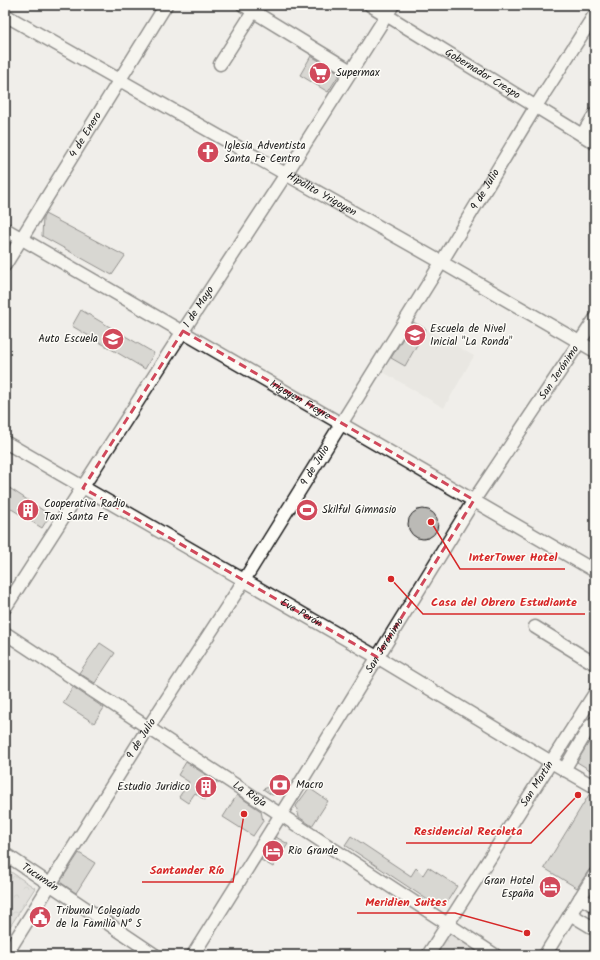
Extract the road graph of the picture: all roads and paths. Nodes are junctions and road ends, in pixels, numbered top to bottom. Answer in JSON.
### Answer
{"nodes":[{"id":1,"x":166,"y":5,"type":"edge"},
{"id":2,"x":243,"y":5,"type":"edge"},
{"id":3,"x":370,"y":5,"type":"edge"},
{"id":4,"x":389,"y":10,"type":"edge"},
{"id":5,"x":253,"y":12,"type":"junction"},
{"id":6,"x":595,"y":14,"type":"edge"},
{"id":7,"x":5,"y":15,"type":"edge"},
{"id":8,"x":220,"y":64,"type":"dead end"},
{"id":9,"x":351,"y":70,"type":"junction"},
{"id":10,"x":120,"y":80,"type":"junction"},
{"id":11,"x":536,"y":106,"type":"junction"},
{"id":12,"x":595,"y":114,"type":"edge"},
{"id":13,"x":582,"y":135,"type":"junction"},
{"id":14,"x":595,"y":143,"type":"edge"},
{"id":15,"x":286,"y":174,"type":"junction"},
{"id":16,"x":5,"y":229,"type":"edge"},
{"id":17,"x":21,"y":238,"type":"junction"},
{"id":18,"x":441,"y":262,"type":"junction"},
{"id":19,"x":5,"y":265,"type":"edge"},
{"id":20,"x":595,"y":319,"type":"edge"},
{"id":21,"x":183,"y":331,"type":"junction"},
{"id":22,"x":580,"y":343,"type":"junction"},
{"id":23,"x":595,"y":352,"type":"edge"},
{"id":24,"x":342,"y":423,"type":"junction"},
{"id":25,"x":5,"y":442,"type":"edge"},
{"id":26,"x":83,"y":488,"type":"junction"},
{"id":27,"x":474,"y":500,"type":"junction"},
{"id":28,"x":595,"y":571,"type":"edge"},
{"id":29,"x":244,"y":580,"type":"junction"},
{"id":30,"x":5,"y":608,"type":"edge"},
{"id":31,"x":535,"y":627,"type":"dead end"},
{"id":32,"x":5,"y":633,"type":"edge"},
{"id":33,"x":377,"y":658,"type":"junction"},
{"id":34,"x":595,"y":664,"type":"edge"},
{"id":35,"x":595,"y":694,"type":"edge"},
{"id":36,"x":595,"y":722,"type":"edge"},
{"id":37,"x":148,"y":728,"type":"junction"},
{"id":38,"x":551,"y":762,"type":"junction"},
{"id":39,"x":564,"y":770,"type":"junction"},
{"id":40,"x":594,"y":785,"type":"edge"},
{"id":41,"x":280,"y":816,"type":"junction"},
{"id":42,"x":5,"y":854,"type":"edge"},
{"id":43,"x":595,"y":874,"type":"edge"},
{"id":44,"x":50,"y":885,"type":"junction"},
{"id":45,"x":580,"y":898,"type":"junction"},
{"id":46,"x":595,"y":906,"type":"edge"},
{"id":47,"x":570,"y":914,"type":"junction"},
{"id":48,"x":448,"y":924,"type":"junction"},
{"id":49,"x":595,"y":929,"type":"edge"},
{"id":50,"x":6,"y":955,"type":"edge"},
{"id":51,"x":155,"y":955,"type":"edge"},
{"id":52,"x":193,"y":955,"type":"edge"},
{"id":53,"x":428,"y":955,"type":"edge"},
{"id":54,"x":495,"y":955,"type":"edge"},
{"id":55,"x":545,"y":955,"type":"edge"}],
"edges":[{"from":1,"to":10,"type":"street","name":"4 de Enero"},
{"from":2,"to":5,"type":"street"},
{"from":3,"to":4,"type":"street","name":"Gobernador Crespo"},
{"from":4,"to":9,"type":"street","name":"1 de Mayo"},
{"from":4,"to":11,"type":"street","name":"Gobernador Crespo"},
{"from":5,"to":8,"type":"street"},
{"from":5,"to":9,"type":"street"},
{"from":6,"to":11,"type":"street","name":"9 de Julio"},
{"from":7,"to":10,"type":"street","name":"Hipólito Yrigoyen"},
{"from":9,"to":15,"type":"street","name":"1 de Mayo"},
{"from":10,"to":15,"type":"street","name":"Hipólito Yrigoyen"},
{"from":10,"to":17,"type":"street","name":"4 de Enero"},
{"from":11,"to":13,"type":"street","name":"Gobernador Crespo"},
{"from":11,"to":18,"type":"street","name":"9 de Julio"},
{"from":12,"to":13,"type":"street"},
{"from":13,"to":14,"type":"street","name":"Gobernador Crespo"},
{"from":15,"to":18,"type":"street","name":"Hipólito Yrigoyen"},
{"from":15,"to":21,"type":"street","name":"1 de Mayo"},
{"from":16,"to":17,"type":"street","name":"Irigoyen Freyre"},
{"from":17,"to":19,"type":"street","name":"4 de Enero"},
{"from":17,"to":21,"type":"street","name":"Irigoyen Freyre"},
{"from":18,"to":22,"type":"street","name":"Hipólito Yrigoyen"},
{"from":18,"to":24,"type":"street","name":"9 de Julio"},
{"from":20,"to":22,"type":"street","name":"San Jerónimo"},
{"from":21,"to":24,"type":"street","name":"Irigoyen Freyre"},
{"from":21,"to":26,"type":"street","name":"1 de Mayo"},
{"from":22,"to":23,"type":"street","name":"Hipólito Yrigoyen"},
{"from":22,"to":27,"type":"street","name":"San Jerónimo"},
{"from":24,"to":27,"type":"street","name":"Irigoyen Freyre"},
{"from":24,"to":29,"type":"street","name":"9 de Julio"},
{"from":25,"to":26,"type":"street","name":"Eva Perón"},
{"from":26,"to":29,"type":"street","name":"Eva Perón"},
{"from":26,"to":30,"type":"street","name":"1 de Mayo"},
{"from":27,"to":28,"type":"street","name":"Irigoyen Freyre"},
{"from":27,"to":33,"type":"street","name":"San Jerónimo"},
{"from":29,"to":33,"type":"street","name":"Eva Perón"},
{"from":29,"to":37,"type":"street","name":"9 de Julio"},
{"from":31,"to":34,"type":"street"},
{"from":32,"to":37,"type":"street","name":"La Rioja"},
{"from":33,"to":38,"type":"street","name":"Eva Perón"},
{"from":33,"to":41,"type":"street","name":"San Jerónimo"},
{"from":35,"to":38,"type":"street","name":"San Martín"},
{"from":36,"to":39,"type":"street"},
{"from":37,"to":41,"type":"street","name":"La Rioja"},
{"from":37,"to":44,"type":"street","name":"9 de Julio"},
{"from":38,"to":39,"type":"street","name":"Eva Perón"},
{"from":38,"to":48,"type":"street","name":"San Martín"},
{"from":39,"to":40,"type":"street","name":"Eva Perón"},
{"from":41,"to":48,"type":"street","name":"La Rioja"},
{"from":41,"to":52,"type":"street","name":"San Jerónimo"},
{"from":42,"to":44,"type":"street","name":"Tucumán"},
{"from":43,"to":45,"type":"street"},
{"from":44,"to":50,"type":"street","name":"9 de Julio"},
{"from":44,"to":51,"type":"street","name":"Tucumán"},
{"from":45,"to":46,"type":"street"},
{"from":45,"to":47,"type":"street"},
{"from":47,"to":49,"type":"street"},
{"from":47,"to":55,"type":"street"},
{"from":48,"to":53,"type":"street","name":"San Martín"},
{"from":48,"to":54,"type":"street","name":"La Rioja"}]}
